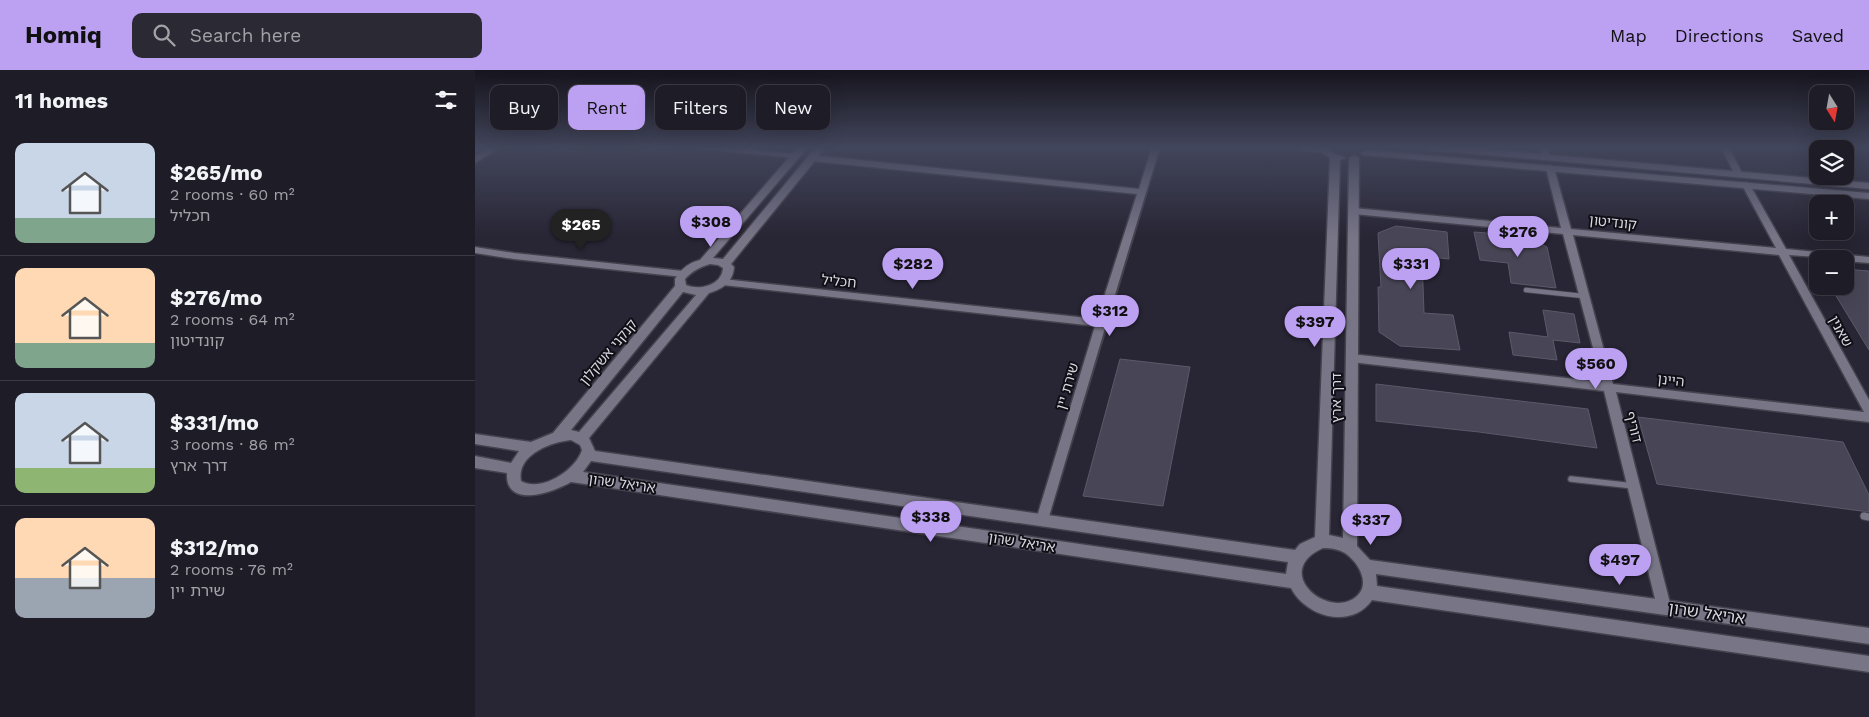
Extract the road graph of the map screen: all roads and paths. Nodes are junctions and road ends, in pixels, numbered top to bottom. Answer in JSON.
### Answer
{"nodes":[{"id":1,"x":778,"y":177,"type":"edge"},
{"id":2,"x":796,"y":177,"type":"edge"},
{"id":3,"x":999,"y":177,"type":"edge"},
{"id":4,"x":1147,"y":177,"type":"edge"},
{"id":5,"x":1334,"y":177,"type":"edge"},
{"id":6,"x":1354,"y":177,"type":"edge"},
{"id":7,"x":1552,"y":177,"type":"edge"},
{"id":8,"x":1676,"y":177,"type":"edge"},
{"id":9,"x":1765,"y":177,"type":"edge"},
{"id":10,"x":1746,"y":185,"type":"junction"},
{"id":11,"x":1869,"y":186,"type":"edge"},
{"id":12,"x":1143,"y":192,"type":"junction"},
{"id":13,"x":1869,"y":196,"type":"edge"},
{"id":14,"x":1354,"y":211,"type":"junction"},
{"id":15,"x":1565,"y":231,"type":"junction"},
{"id":16,"x":475,"y":250,"type":"edge"},
{"id":17,"x":1783,"y":252,"type":"junction"},
{"id":18,"x":1869,"y":260,"type":"edge"},
{"id":19,"x":704,"y":262,"type":"junction"},
{"id":20,"x":725,"y":264,"type":"junction"},
{"id":21,"x":683,"y":274,"type":"junction"},
{"id":22,"x":723,"y":282,"type":"junction"},
{"id":23,"x":681,"y":287,"type":"junction"},
{"id":24,"x":1526,"y":290,"type":"dead end"},
{"id":25,"x":705,"y":291,"type":"junction"},
{"id":26,"x":1583,"y":296,"type":"junction"},
{"id":27,"x":1101,"y":323,"type":"junction"},
{"id":28,"x":1351,"y":358,"type":"junction"},
{"id":29,"x":1609,"y":388,"type":"junction"},
{"id":30,"x":1869,"y":411,"type":"edge"},
{"id":31,"x":1869,"y":417,"type":"edge"},
{"id":32,"x":558,"y":436,"type":"junction"},
{"id":33,"x":581,"y":438,"type":"junction"},
{"id":34,"x":475,"y":439,"type":"edge"},
{"id":35,"x":533,"y":447,"type":"junction"},
{"id":36,"x":587,"y":455,"type":"junction"},
{"id":37,"x":475,"y":462,"type":"edge"},
{"id":38,"x":514,"y":469,"type":"junction"},
{"id":39,"x":571,"y":476,"type":"junction"},
{"id":40,"x":1571,"y":480,"type":"dead end"},
{"id":41,"x":1633,"y":486,"type":"junction"},
{"id":42,"x":1042,"y":520,"type":"junction"},
{"id":43,"x":1322,"y":541,"type":"junction"},
{"id":44,"x":1350,"y":548,"type":"junction"},
{"id":45,"x":1297,"y":557,"type":"junction"},
{"id":46,"x":1367,"y":566,"type":"junction"},
{"id":47,"x":1295,"y":582,"type":"junction"},
{"id":48,"x":1367,"y":592,"type":"junction"},
{"id":49,"x":1664,"y":607,"type":"junction"},
{"id":50,"x":1869,"y":636,"type":"edge"},
{"id":51,"x":1869,"y":664,"type":"edge"}],
"edges":[{"from":1,"to":19,"type":"street"},
{"from":2,"to":20,"type":"street"},
{"from":3,"to":12,"type":"street"},
{"from":4,"to":12,"type":"street","name":"שירת יין"},
{"from":5,"to":43,"type":"street","name":"דרך ארץ"},
{"from":6,"to":14,"type":"street","name":"דרך ארץ"},
{"from":7,"to":15,"type":"street","name":"דוריף"},
{"from":8,"to":10,"type":"street"},
{"from":9,"to":11,"type":"street"},
{"from":10,"to":13,"type":"street"},
{"from":10,"to":17,"type":"street","name":"שאנין"},
{"from":12,"to":27,"type":"street","name":"שירת יין"},
{"from":14,"to":15,"type":"street","name":"קונדיטון"},
{"from":14,"to":28,"type":"street","name":"דרך ארץ"},
{"from":15,"to":17,"type":"street","name":"קונדיטון"},
{"from":15,"to":26,"type":"street","name":"דוריף"},
{"from":16,"to":21,"type":"street"},
{"from":17,"to":18,"type":"street","name":"קונדיטון"},
{"from":17,"to":30,"type":"street","name":"שאנין"},
{"from":19,"to":20,"type":"street"},
{"from":19,"to":21,"type":"street"},
{"from":20,"to":22,"type":"street"},
{"from":21,"to":23,"type":"street"},
{"from":22,"to":25,"type":"street"},
{"from":22,"to":27,"type":"street","name":"חכליל"},
{"from":23,"to":25,"type":"street"},
{"from":23,"to":32,"type":"street","name":"קנקני אשקלון"},
{"from":24,"to":26,"type":"lane"},
{"from":25,"to":33,"type":"street"},
{"from":26,"to":29,"type":"street","name":"דוריף"},
{"from":27,"to":42,"type":"street","name":"שירת יין"},
{"from":28,"to":29,"type":"street","name":"היינן"},
{"from":28,"to":44,"type":"street","name":"דרך ארץ"},
{"from":29,"to":31,"type":"street","name":"היינן"},
{"from":29,"to":41,"type":"street","name":"דוריף"},
{"from":32,"to":33,"type":"street"},
{"from":32,"to":35,"type":"street"},
{"from":33,"to":36,"type":"street"},
{"from":34,"to":35,"type":"street"},
{"from":35,"to":38,"type":"street"},
{"from":36,"to":39,"type":"street"},
{"from":36,"to":42,"type":"street","name":"אריאל שרון"},
{"from":37,"to":38,"type":"street"},
{"from":38,"to":39,"type":"street"},
{"from":39,"to":47,"type":"street","name":"אריאל שרון"},
{"from":40,"to":41,"type":"lane"},
{"from":41,"to":49,"type":"street","name":"דוריף"},
{"from":42,"to":45,"type":"street","name":"אריאל שרון"},
{"from":43,"to":44,"type":"street"},
{"from":43,"to":45,"type":"street"},
{"from":44,"to":46,"type":"street"},
{"from":45,"to":47,"type":"street"},
{"from":46,"to":48,"type":"street"},
{"from":46,"to":49,"type":"street","name":"אריאל שרון"},
{"from":47,"to":48,"type":"street"},
{"from":48,"to":51,"type":"street","name":"אריאל שרון"},
{"from":49,"to":50,"type":"street","name":"אריאל שרון"}]}
